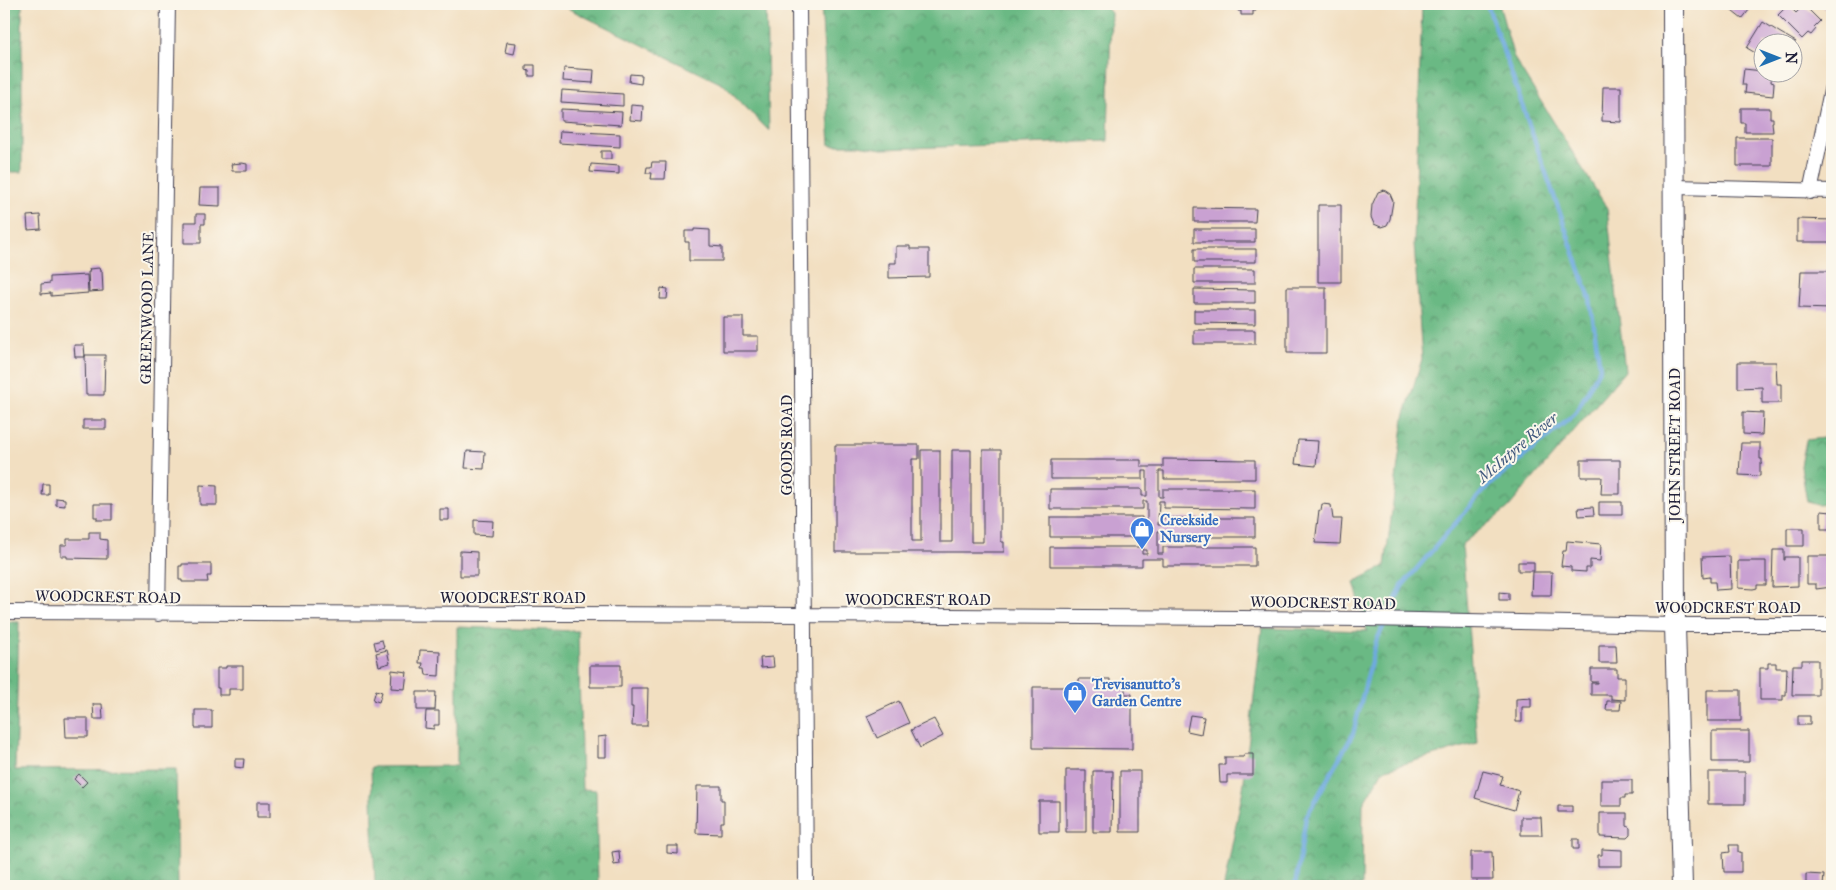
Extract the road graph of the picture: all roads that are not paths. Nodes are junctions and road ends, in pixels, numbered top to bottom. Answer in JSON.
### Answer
{"nodes":[{"id":1,"x":168,"y":4,"type":"edge"},
{"id":2,"x":799,"y":4,"type":"edge"},
{"id":3,"x":1673,"y":4,"type":"edge"},
{"id":4,"x":1832,"y":86,"type":"edge"},
{"id":5,"x":1674,"y":187,"type":"junction"},
{"id":6,"x":1810,"y":192,"type":"junction"},
{"id":7,"x":1832,"y":192,"type":"edge"},
{"id":8,"x":4,"y":612,"type":"edge"},
{"id":9,"x":158,"y":614,"type":"junction"},
{"id":10,"x":804,"y":615,"type":"junction"},
{"id":11,"x":1675,"y":625,"type":"junction"},
{"id":12,"x":1832,"y":625,"type":"edge"},
{"id":13,"x":806,"y":886,"type":"edge"},
{"id":14,"x":1682,"y":886,"type":"edge"}],
"edges":[{"from":1,"to":9,"type":"street","name":"GREENWOOD LANE"},
{"from":2,"to":10,"type":"street","name":"GOODS ROAD"},
{"from":3,"to":5,"type":"main road","name":"JOHN STREET ROAD"},
{"from":4,"to":6,"type":"street"},
{"from":5,"to":6,"type":"street"},
{"from":5,"to":11,"type":"main road","name":"JOHN STREET ROAD"},
{"from":6,"to":7,"type":"street"},
{"from":8,"to":9,"type":"street","name":"WOODCREST ROAD"},
{"from":9,"to":10,"type":"street","name":"WOODCREST ROAD"},
{"from":10,"to":11,"type":"street","name":"WOODCREST ROAD"},
{"from":10,"to":13,"type":"street","name":"GOODS ROAD"},
{"from":11,"to":12,"type":"street","name":"WOODCREST ROAD"},
{"from":11,"to":14,"type":"main road","name":"JOHN STREET ROAD"}]}
